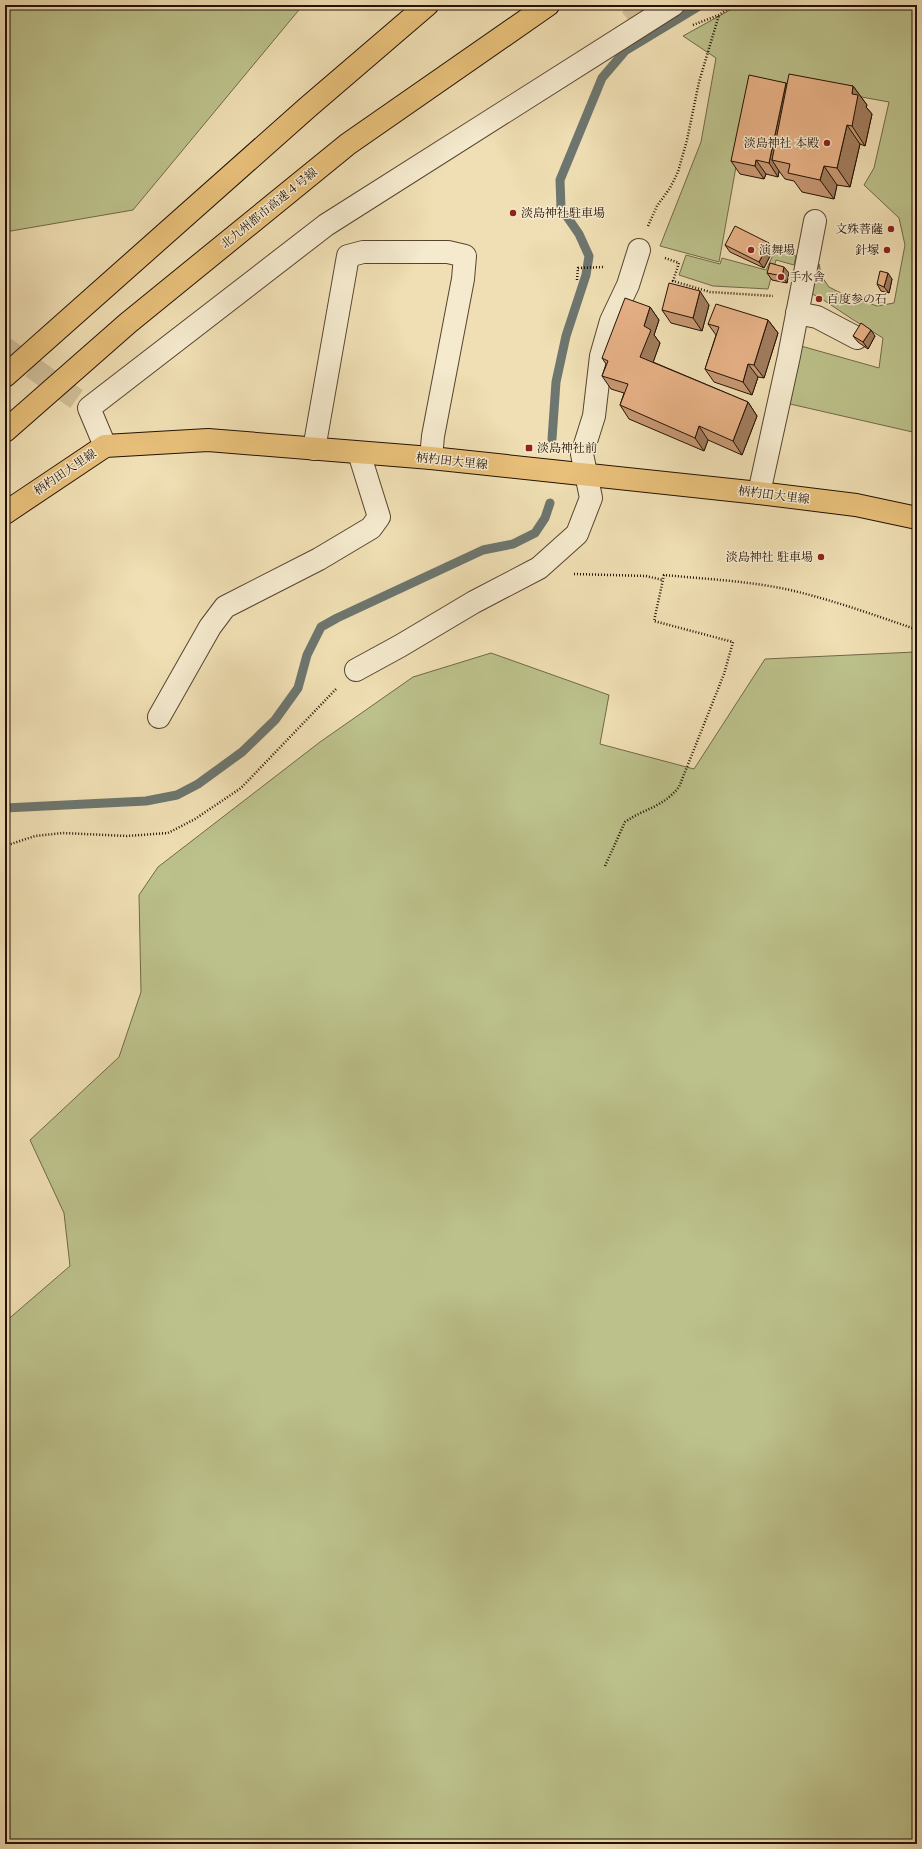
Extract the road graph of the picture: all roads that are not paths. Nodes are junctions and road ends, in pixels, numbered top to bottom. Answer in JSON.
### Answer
{"nodes":[{"id":1,"x":427,"y":5,"type":"edge"},
{"id":2,"x":548,"y":5,"type":"edge"},
{"id":3,"x":673,"y":5,"type":"edge"},
{"id":4,"x":815,"y":221,"type":"dead end"},
{"id":5,"x":639,"y":250,"type":"road end"},
{"id":6,"x":798,"y":306,"type":"junction"},
{"id":7,"x":857,"y":338,"type":"edge"},
{"id":8,"x":5,"y":376,"type":"edge"},
{"id":9,"x":5,"y":430,"type":"edge"},
{"id":10,"x":105,"y":446,"type":"junction"},
{"id":11,"x":314,"y":449,"type":"junction"},
{"id":12,"x":359,"y":453,"type":"junction"},
{"id":13,"x":431,"y":458,"type":"junction"},
{"id":14,"x":586,"y":476,"type":"junction"},
{"id":15,"x":759,"y":493,"type":"junction"},
{"id":16,"x":5,"y":513,"type":"edge"},
{"id":17,"x":917,"y":518,"type":"edge"},
{"id":18,"x":356,"y":670,"type":"road end"},
{"id":19,"x":159,"y":717,"type":"dead end"}],
"edges":[{"from":1,"to":8,"type":"main road"},
{"from":2,"to":9,"type":"main road","name":"北九州都市高速４号線"},
{"from":3,"to":10,"type":"street"},
{"from":4,"to":6,"type":"street"},
{"from":5,"to":14,"type":"street"},
{"from":6,"to":7,"type":"street"},
{"from":6,"to":15,"type":"street"},
{"from":10,"to":11,"type":"main road","name":"柄杓田大里線"},
{"from":10,"to":16,"type":"main road","name":"柄杓田大里線"},
{"from":11,"to":12,"type":"main road","name":"柄杓田大里線"},
{"from":11,"to":13,"type":"street"},
{"from":12,"to":13,"type":"main road","name":"柄杓田大里線"},
{"from":12,"to":19,"type":"street"},
{"from":13,"to":14,"type":"main road","name":"柄杓田大里線"},
{"from":14,"to":15,"type":"main road","name":"柄杓田大里線"},
{"from":14,"to":18,"type":"street"},
{"from":15,"to":17,"type":"main road","name":"柄杓田大里線"}]}
